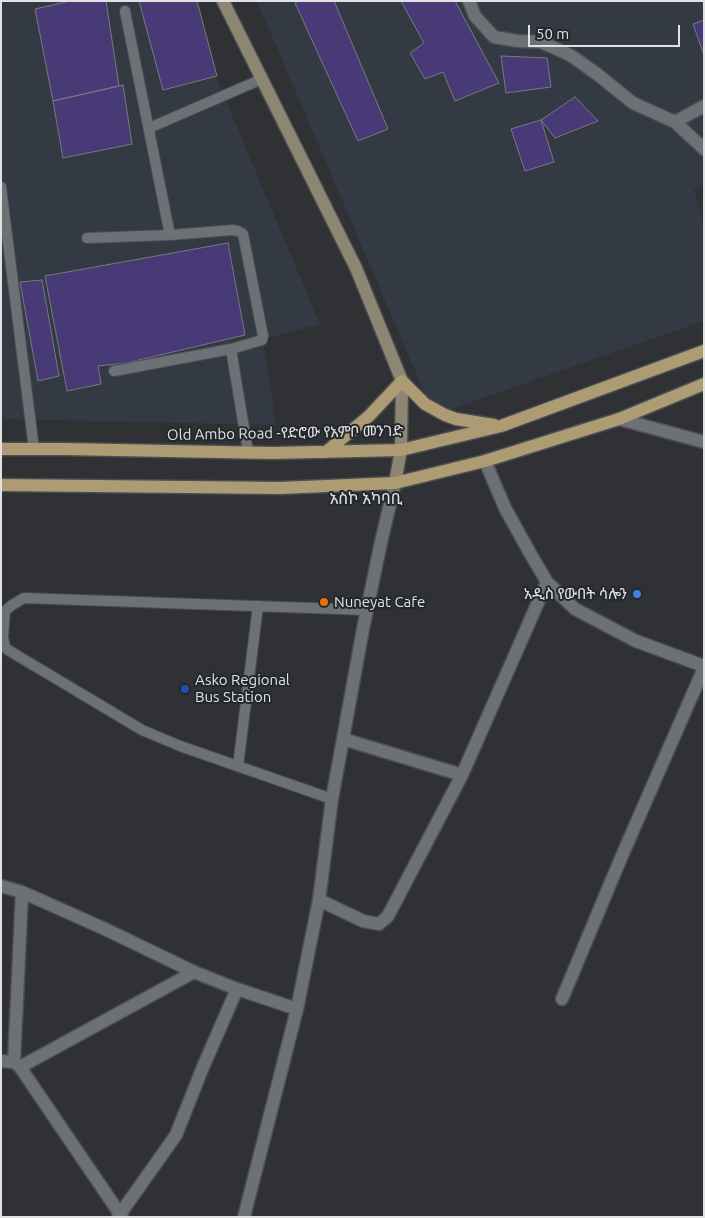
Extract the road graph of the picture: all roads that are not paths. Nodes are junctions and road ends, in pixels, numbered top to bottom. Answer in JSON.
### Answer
{"nodes":[{"id":1,"x":223,"y":1,"type":"edge"},
{"id":2,"x":469,"y":1,"type":"edge"},
{"id":3,"x":126,"y":11,"type":"dead end"},
{"id":4,"x":262,"y":79,"type":"junction"},
{"id":5,"x":704,"y":106,"type":"edge"},
{"id":6,"x":675,"y":122,"type":"junction"},
{"id":7,"x":149,"y":128,"type":"junction"},
{"id":8,"x":704,"y":149,"type":"edge"},
{"id":9,"x":1,"y":188,"type":"edge"},
{"id":10,"x":170,"y":235,"type":"junction"},
{"id":11,"x":87,"y":238,"type":"dead end"},
{"id":12,"x":231,"y":349,"type":"junction"},
{"id":13,"x":704,"y":351,"type":"edge"},
{"id":14,"x":114,"y":371,"type":"dead end"},
{"id":15,"x":402,"y":381,"type":"junction"},
{"id":16,"x":704,"y":384,"type":"edge"},
{"id":17,"x":619,"y":419,"type":"junction"},
{"id":18,"x":501,"y":426,"type":"junction"},
{"id":19,"x":704,"y":442,"type":"edge"},
{"id":20,"x":1,"y":449,"type":"edge"},
{"id":21,"x":34,"y":449,"type":"junction"},
{"id":22,"x":400,"y":450,"type":"junction"},
{"id":23,"x":248,"y":452,"type":"junction"},
{"id":24,"x":326,"y":452,"type":"junction"},
{"id":25,"x":485,"y":461,"type":"junction"},
{"id":26,"x":395,"y":483,"type":"junction"},
{"id":27,"x":1,"y":485,"type":"edge"},
{"id":28,"x":547,"y":582,"type":"junction"},
{"id":29,"x":258,"y":606,"type":"junction"},
{"id":30,"x":367,"y":610,"type":"junction"},
{"id":31,"x":704,"y":667,"type":"edge"},
{"id":32,"x":343,"y":738,"type":"junction"},
{"id":33,"x":238,"y":766,"type":"junction"},
{"id":34,"x":462,"y":775,"type":"junction"},
{"id":35,"x":332,"y":799,"type":"junction"},
{"id":36,"x":1,"y":886,"type":"edge"},
{"id":37,"x":22,"y":892,"type":"junction"},
{"id":38,"x":319,"y":900,"type":"junction"},
{"id":39,"x":194,"y":972,"type":"junction"},
{"id":40,"x":237,"y":989,"type":"junction"},
{"id":41,"x":562,"y":999,"type":"dead end"},
{"id":42,"x":297,"y":1008,"type":"junction"},
{"id":43,"x":12,"y":1063,"type":"edge"},
{"id":44,"x":120,"y":1216,"type":"edge"},
{"id":45,"x":244,"y":1217,"type":"edge"}],
"edges":[{"from":1,"to":4,"type":"main road"},
{"from":2,"to":6,"type":"street"},
{"from":3,"to":7,"type":"lane"},
{"from":4,"to":7,"type":"lane"},
{"from":4,"to":15,"type":"main road"},
{"from":5,"to":6,"type":"street"},
{"from":6,"to":8,"type":"street"},
{"from":7,"to":10,"type":"lane"},
{"from":9,"to":21,"type":"lane"},
{"from":10,"to":11,"type":"lane"},
{"from":10,"to":12,"type":"lane"},
{"from":12,"to":14,"type":"lane"},
{"from":12,"to":23,"type":"lane"},
{"from":13,"to":18,"type":"main road","name":"Old Ambo Road -የድሮው የአምቦ መንገድ"},
{"from":15,"to":18,"type":"main road"},
{"from":15,"to":22,"type":"main road"},
{"from":15,"to":24,"type":"main road"},
{"from":16,"to":17,"type":"main road"},
{"from":17,"to":19,"type":"street"},
{"from":17,"to":25,"type":"main road"},
{"from":18,"to":22,"type":"main road","name":"Old Ambo Road -የድሮው የአምቦ መንገድ"},
{"from":20,"to":21,"type":"main road","name":"Old Ambo Road -የድሮው የአምቦ መንገድ"},
{"from":21,"to":23,"type":"main road","name":"Old Ambo Road -የድሮው የአምቦ መንገድ"},
{"from":22,"to":24,"type":"main road","name":"Old Ambo Road -የድሮው የአምቦ መንገድ"},
{"from":22,"to":26,"type":"main road"},
{"from":23,"to":24,"type":"main road","name":"Old Ambo Road -የድሮው የአምቦ መንገድ"},
{"from":25,"to":26,"type":"main road"},
{"from":25,"to":28,"type":"street"},
{"from":26,"to":27,"type":"main road"},
{"from":26,"to":30,"type":"street"},
{"from":28,"to":31,"type":"street"},
{"from":28,"to":34,"type":"street"},
{"from":29,"to":30,"type":"lane"},
{"from":29,"to":33,"type":"lane"},
{"from":29,"to":33,"type":"lane"},
{"from":30,"to":32,"type":"street"},
{"from":31,"to":41,"type":"street"},
{"from":32,"to":34,"type":"street"},
{"from":32,"to":35,"type":"street"},
{"from":33,"to":35,"type":"lane"},
{"from":34,"to":38,"type":"street"},
{"from":35,"to":38,"type":"street"},
{"from":36,"to":37,"type":"street"},
{"from":37,"to":39,"type":"street"},
{"from":37,"to":43,"type":"street"},
{"from":38,"to":42,"type":"street"},
{"from":39,"to":40,"type":"street"},
{"from":39,"to":43,"type":"street"},
{"from":40,"to":42,"type":"street"},
{"from":40,"to":44,"type":"street"},
{"from":42,"to":45,"type":"street"},
{"from":43,"to":44,"type":"street"}]}
